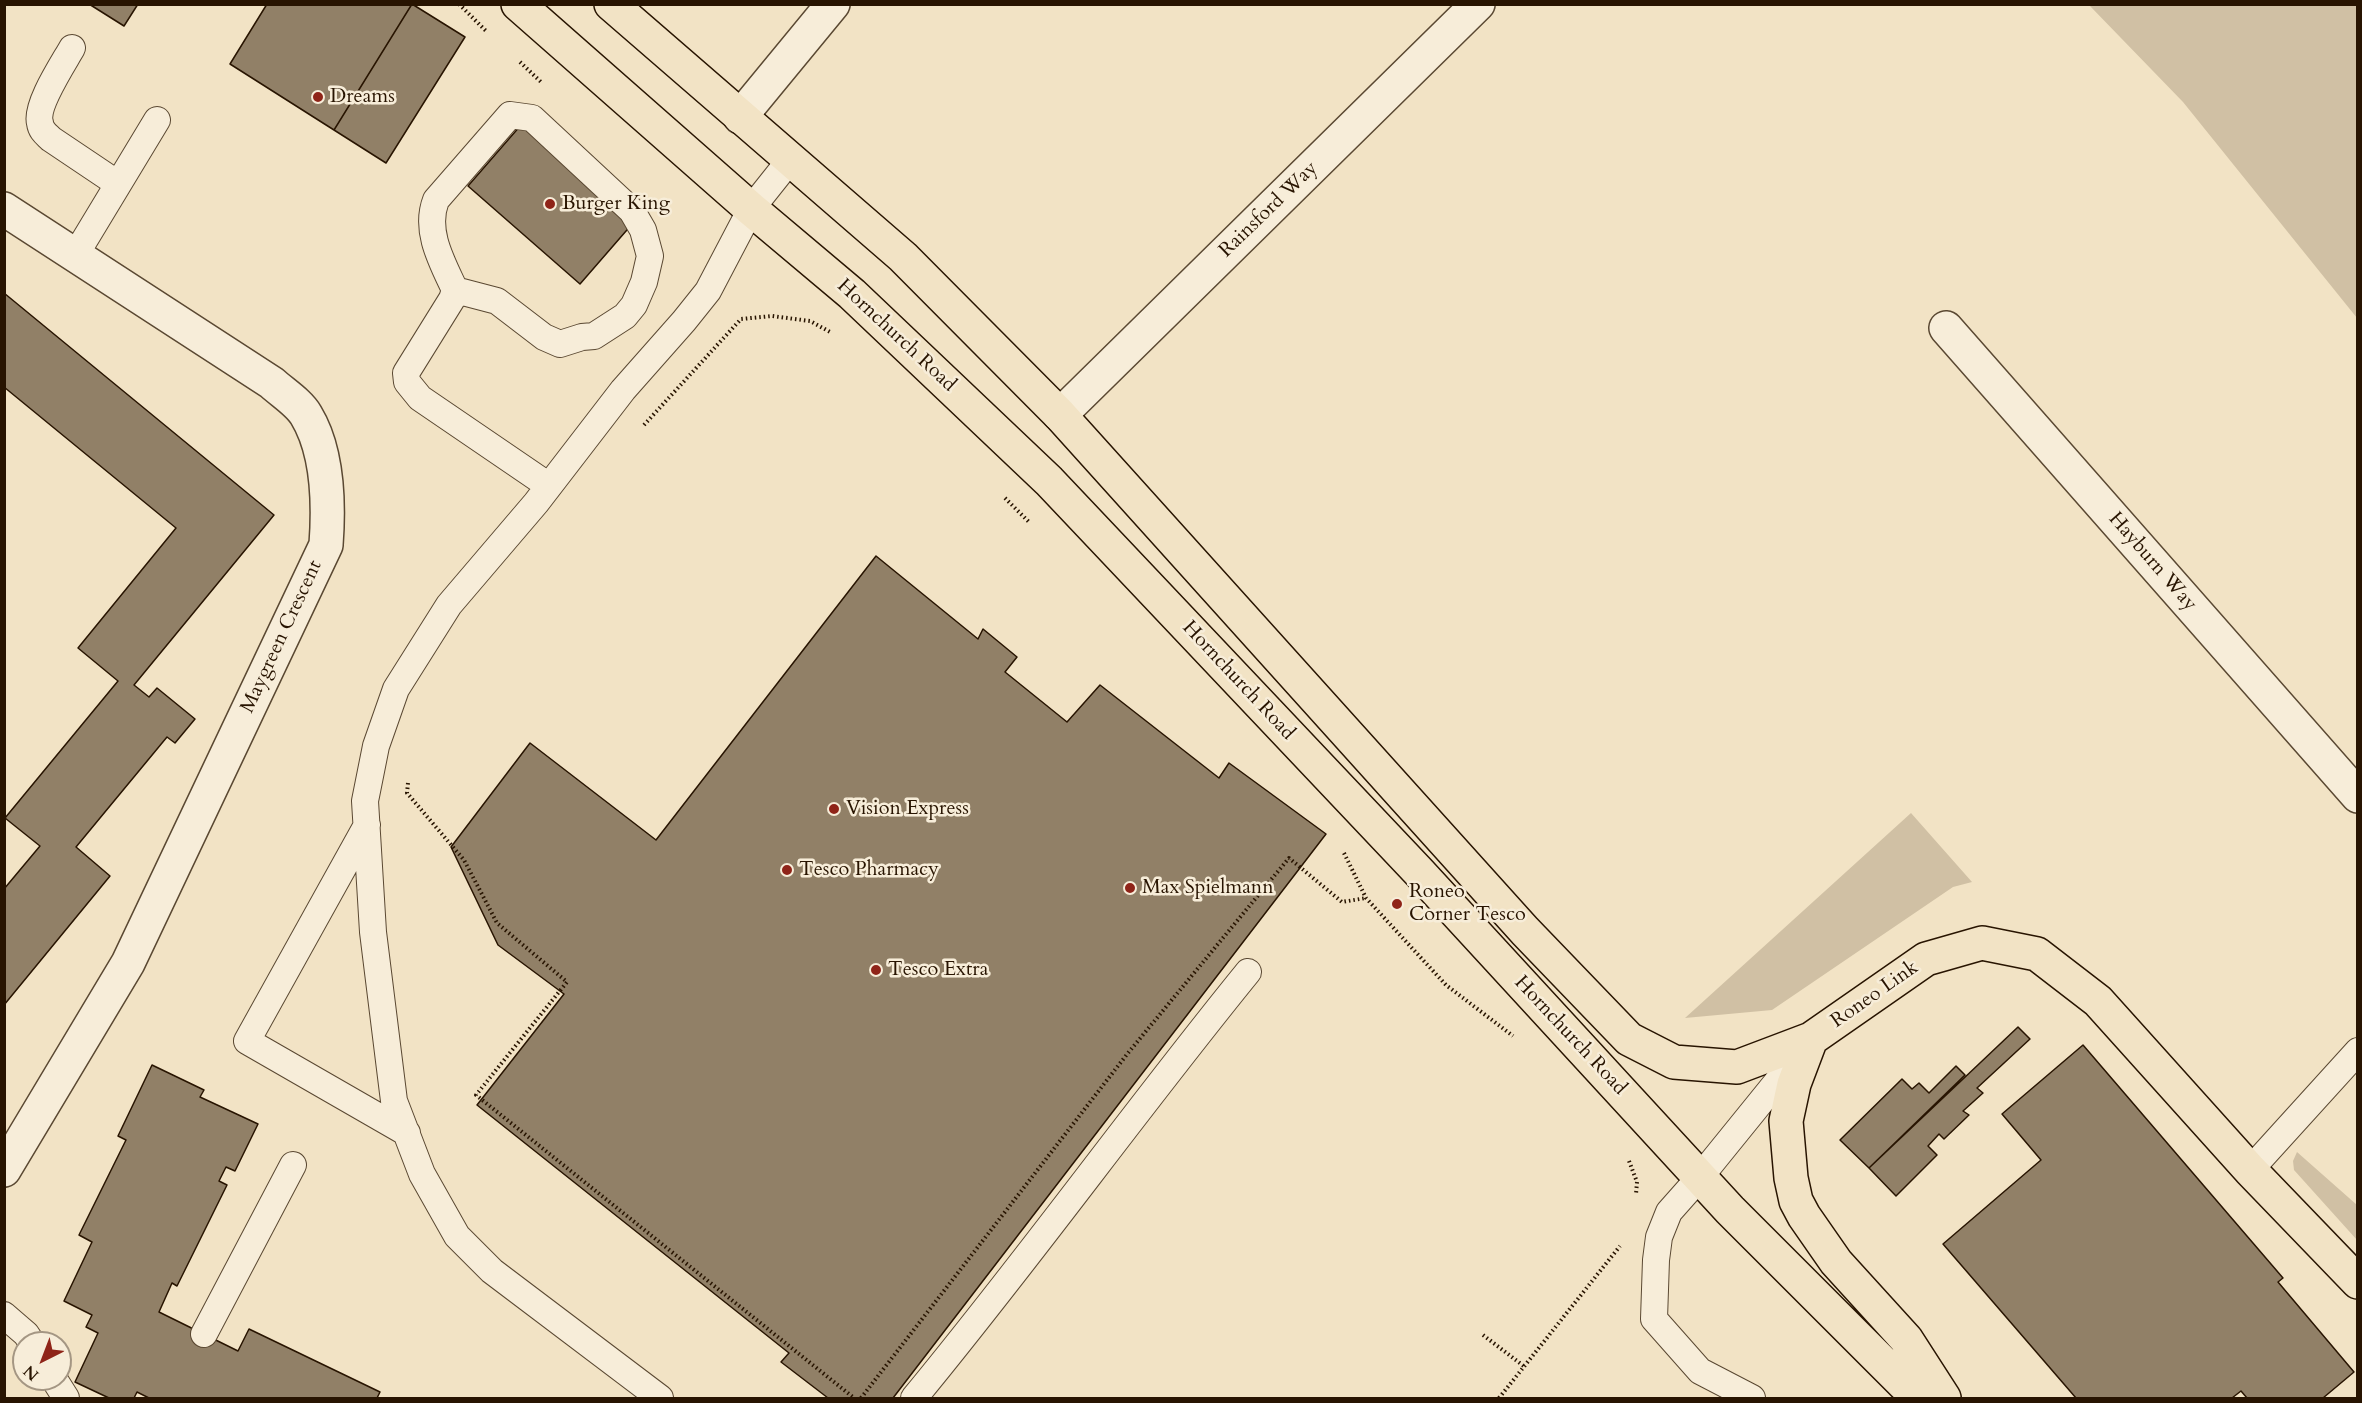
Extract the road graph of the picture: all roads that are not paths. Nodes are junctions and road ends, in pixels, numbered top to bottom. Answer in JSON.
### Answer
{"nodes":[{"id":1,"x":518,"y":4,"type":"edge"},
{"id":2,"x":611,"y":4,"type":"edge"},
{"id":3,"x":832,"y":4,"type":"edge"},
{"id":4,"x":1478,"y":4,"type":"edge"},
{"id":5,"x":72,"y":48,"type":"dead end"},
{"id":6,"x":740,"y":117,"type":"junction"},
{"id":7,"x":157,"y":120,"type":"dead end"},
{"id":8,"x":790,"y":160,"type":"junction"},
{"id":9,"x":118,"y":184,"type":"junction"},
{"id":10,"x":4,"y":209,"type":"edge"},
{"id":11,"x":751,"y":209,"type":"junction"},
{"id":12,"x":76,"y":254,"type":"junction"},
{"id":13,"x":455,"y":290,"type":"junction"},
{"id":14,"x":1946,"y":328,"type":"dead end"},
{"id":15,"x":1060,"y":415,"type":"junction"},
{"id":16,"x":549,"y":486,"type":"junction"},
{"id":17,"x":2358,"y":796,"type":"edge"},
{"id":18,"x":367,"y":825,"type":"junction"},
{"id":19,"x":1248,"y":972,"type":"dead end"},
{"id":20,"x":1811,"y":1039,"type":"junction"},
{"id":21,"x":2358,"y":1051,"type":"edge"},
{"id":22,"x":406,"y":1133,"type":"junction"},
{"id":23,"x":292,"y":1164,"type":"dead end"},
{"id":24,"x":4,"y":1170,"type":"edge"},
{"id":25,"x":2250,"y":1170,"type":"junction"},
{"id":26,"x":1700,"y":1177,"type":"junction"},
{"id":27,"x":2358,"y":1282,"type":"edge"},
{"id":28,"x":4,"y":1316,"type":"edge"},
{"id":29,"x":22,"y":1331,"type":"edge"},
{"id":30,"x":204,"y":1334,"type":"dead end"},
{"id":31,"x":660,"y":1398,"type":"edge"},
{"id":32,"x":914,"y":1398,"type":"edge"},
{"id":33,"x":1752,"y":1398,"type":"edge"},
{"id":34,"x":1918,"y":1398,"type":"edge"},
{"id":35,"x":1944,"y":1398,"type":"edge"}],
"edges":[{"from":1,"to":11,"type":"main road","name":"Hornchurch Road"},
{"from":2,"to":6,"type":"main road","name":"Hornchurch Road"},
{"from":3,"to":6,"type":"street"},
{"from":4,"to":15,"type":"street","name":"Rainsford Way"},
{"from":5,"to":9,"type":"lane"},
{"from":6,"to":8,"type":"main road","name":"Hornchurch Road"},
{"from":7,"to":9,"type":"lane"},
{"from":8,"to":11,"type":"lane"},
{"from":8,"to":15,"type":"main road","name":"Hornchurch Road"},
{"from":9,"to":12,"type":"lane"},
{"from":10,"to":12,"type":"street","name":"Maygreen Crescent"},
{"from":11,"to":16,"type":"lane"},
{"from":11,"to":26,"type":"main road","name":"Hornchurch Road"},
{"from":12,"to":24,"type":"street","name":"Maygreen Crescent"},
{"from":13,"to":13,"type":"lane"},
{"from":13,"to":16,"type":"lane"},
{"from":14,"to":17,"type":"street","name":"Hayburn Way"},
{"from":15,"to":20,"type":"main road","name":"Hornchurch Road"},
{"from":16,"to":18,"type":"lane"},
{"from":18,"to":22,"type":"lane"},
{"from":18,"to":22,"type":"lane"},
{"from":19,"to":32,"type":"lane"},
{"from":20,"to":25,"type":"main road","name":"Roneo Link"},
{"from":20,"to":26,"type":"lane"},
{"from":20,"to":35,"type":"main road","name":"Roneo Link"},
{"from":21,"to":25,"type":"lane"},
{"from":22,"to":31,"type":"lane"},
{"from":23,"to":30,"type":"lane"},
{"from":25,"to":27,"type":"main road","name":"Roneo Link"},
{"from":26,"to":33,"type":"lane"},
{"from":26,"to":34,"type":"main road","name":"Hornchurch Road"},
{"from":28,"to":29,"type":"lane"}]}
